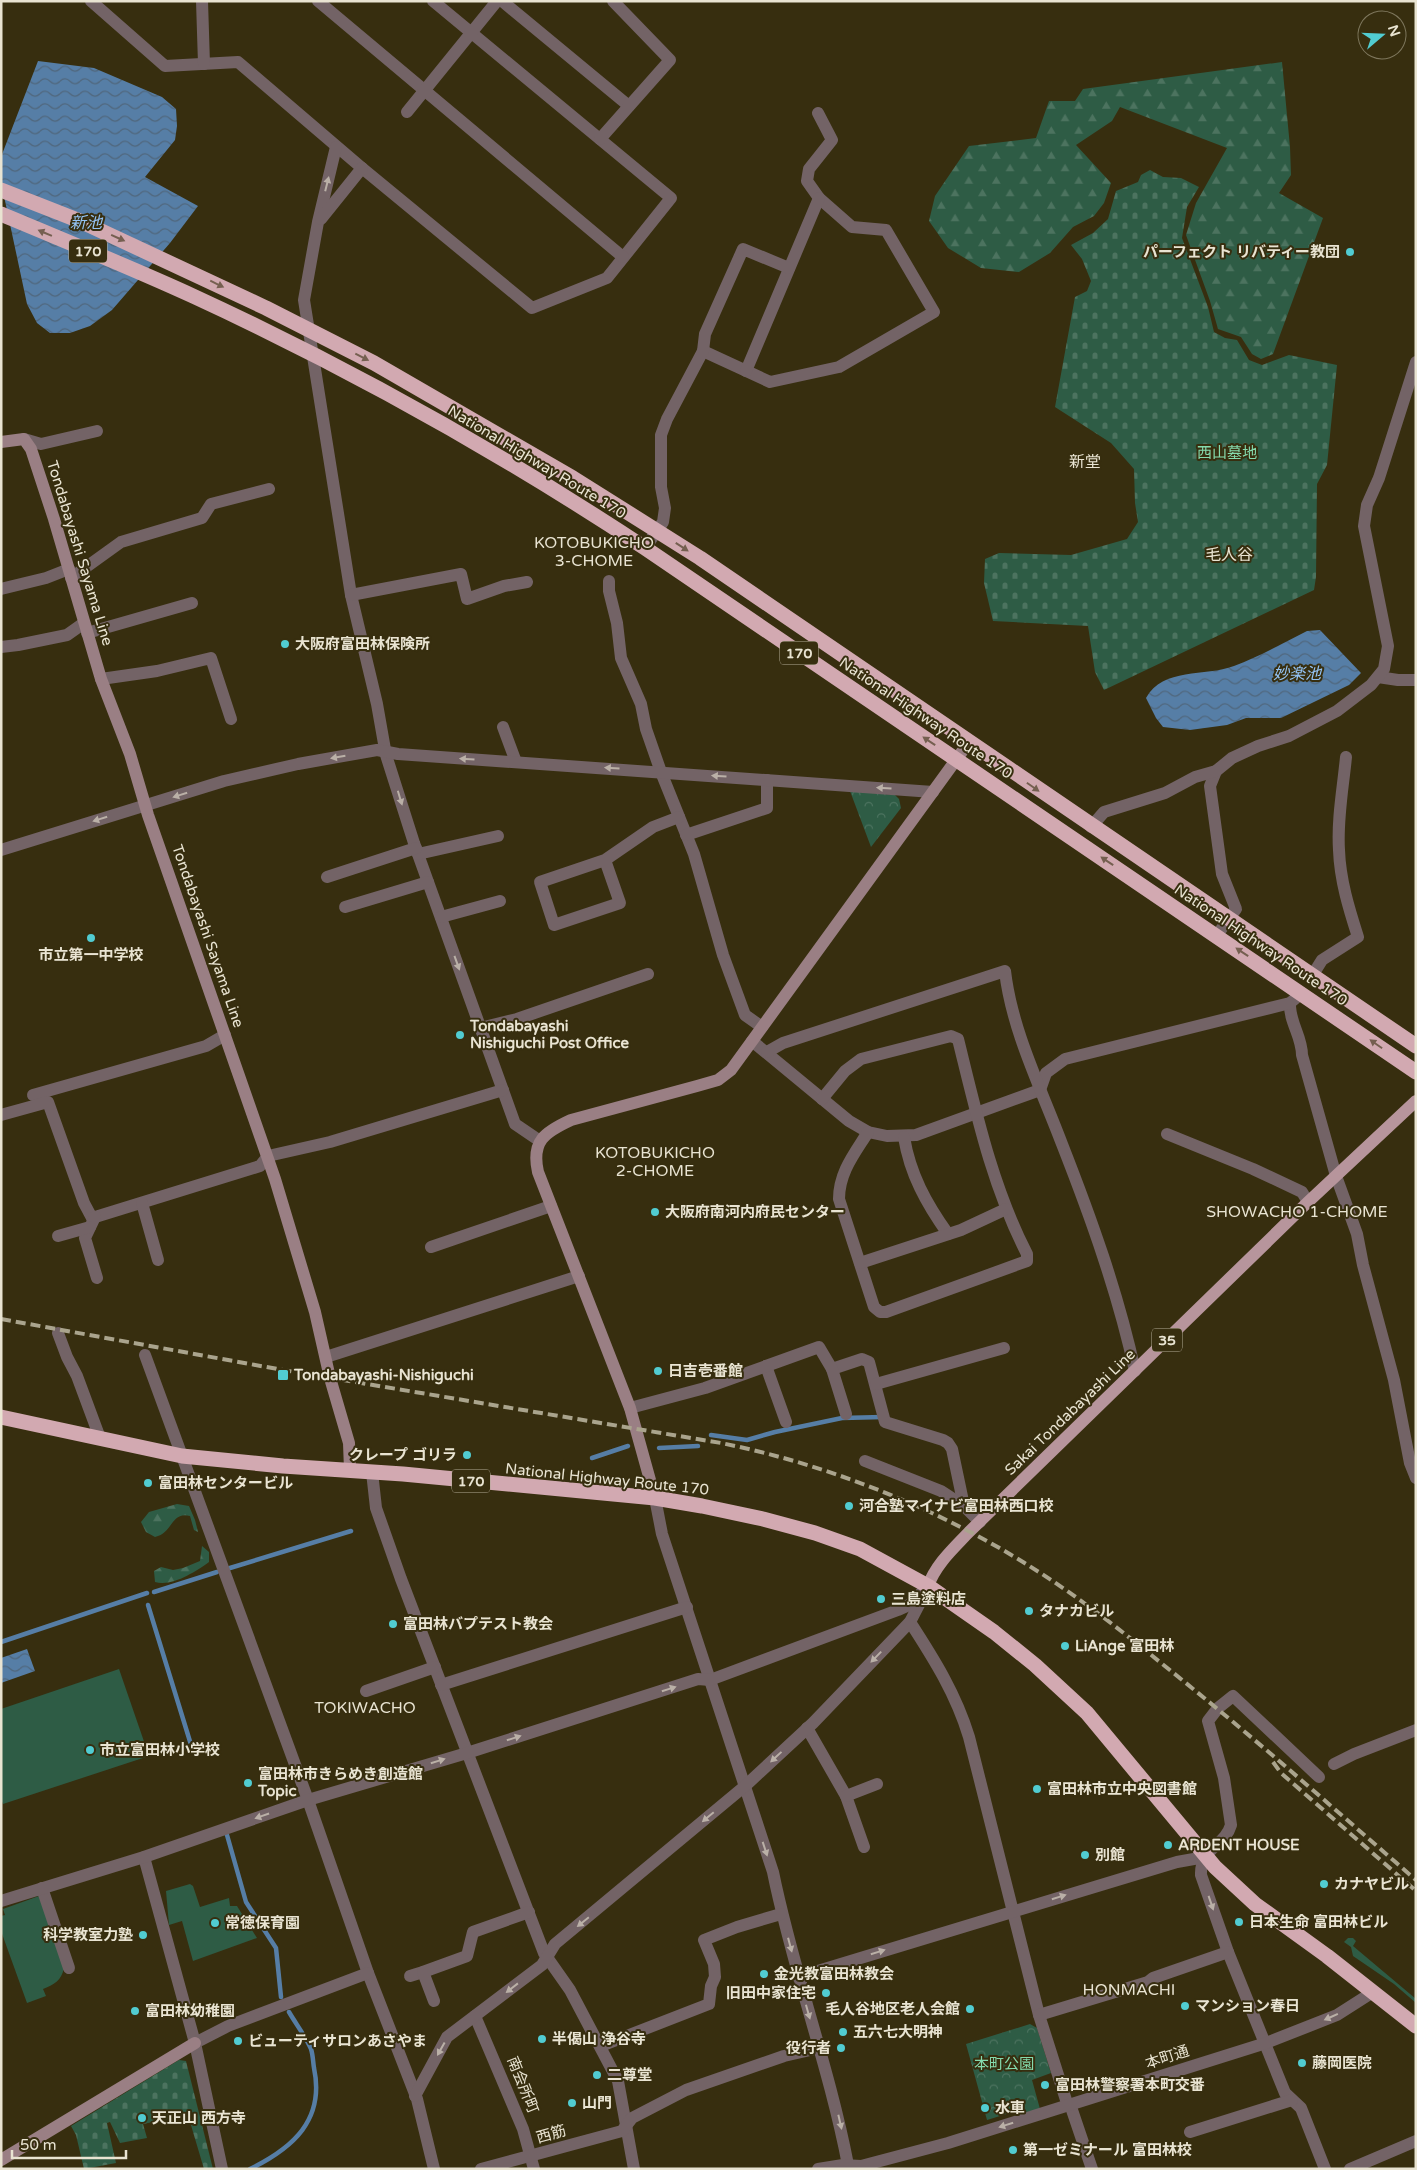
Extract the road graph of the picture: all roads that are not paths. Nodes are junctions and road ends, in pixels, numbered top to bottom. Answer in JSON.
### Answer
{"nodes":[{"id":1,"x":91,"y":1,"type":"edge"},
{"id":2,"x":202,"y":1,"type":"edge"},
{"id":3,"x":318,"y":1,"type":"edge"},
{"id":4,"x":433,"y":1,"type":"edge"},
{"id":5,"x":497,"y":1,"type":"edge"},
{"id":6,"x":502,"y":1,"type":"edge"},
{"id":7,"x":613,"y":1,"type":"edge"},
{"id":8,"x":471,"y":32,"type":"junction"},
{"id":9,"x":204,"y":64,"type":"junction"},
{"id":10,"x":424,"y":90,"type":"junction"},
{"id":11,"x":629,"y":106,"type":"junction"},
{"id":12,"x":407,"y":112,"type":"dead end"},
{"id":13,"x":818,"y":113,"type":"dead end"},
{"id":14,"x":600,"y":139,"type":"junction"},
{"id":15,"x":336,"y":147,"type":"junction"},
{"id":16,"x":362,"y":168,"type":"junction"},
{"id":17,"x":1,"y":190,"type":"edge"},
{"id":18,"x":819,"y":198,"type":"junction"},
{"id":19,"x":1,"y":214,"type":"edge"},
{"id":20,"x":318,"y":222,"type":"junction"},
{"id":21,"x":623,"y":257,"type":"junction"},
{"id":22,"x":790,"y":268,"type":"junction"},
{"id":23,"x":309,"y":330,"type":"junction"},
{"id":24,"x":703,"y":350,"type":"junction"},
{"id":25,"x":314,"y":356,"type":"junction"},
{"id":26,"x":1416,"y":362,"type":"edge"},
{"id":27,"x":746,"y":371,"type":"junction"},
{"id":28,"x":97,"y":431,"type":"dead end"},
{"id":29,"x":24,"y":439,"type":"junction"},
{"id":30,"x":1,"y":442,"type":"edge"},
{"id":31,"x":269,"y":490,"type":"dead end"},
{"id":32,"x":656,"y":531,"type":"junction"},
{"id":33,"x":645,"y":548,"type":"junction"},
{"id":34,"x":70,"y":574,"type":"junction"},
{"id":35,"x":610,"y":581,"type":"dead end"},
{"id":36,"x":527,"y":582,"type":"dead end"},
{"id":37,"x":1,"y":589,"type":"edge"},
{"id":38,"x":351,"y":595,"type":"junction"},
{"id":39,"x":192,"y":603,"type":"dead end"},
{"id":40,"x":86,"y":628,"type":"junction"},
{"id":41,"x":1,"y":646,"type":"edge"},
{"id":42,"x":1378,"y":677,"type":"junction"},
{"id":43,"x":101,"y":679,"type":"junction"},
{"id":44,"x":1416,"y":680,"type":"edge"},
{"id":45,"x":231,"y":719,"type":"dead end"},
{"id":46,"x":504,"y":727,"type":"dead end"},
{"id":47,"x":969,"y":742,"type":"junction"},
{"id":48,"x":386,"y":752,"type":"junction"},
{"id":49,"x":1346,"y":757,"type":"dead end"},
{"id":50,"x":956,"y":760,"type":"junction"},
{"id":51,"x":516,"y":762,"type":"junction"},
{"id":52,"x":1216,"y":771,"type":"junction"},
{"id":53,"x":661,"y":772,"type":"junction"},
{"id":54,"x":767,"y":780,"type":"junction"},
{"id":55,"x":933,"y":792,"type":"junction"},
{"id":56,"x":146,"y":805,"type":"junction"},
{"id":57,"x":679,"y":817,"type":"junction"},
{"id":58,"x":1091,"y":826,"type":"junction"},
{"id":59,"x":686,"y":835,"type":"junction"},
{"id":60,"x":498,"y":836,"type":"dead end"},
{"id":61,"x":1,"y":850,"type":"edge"},
{"id":62,"x":417,"y":851,"type":"junction"},
{"id":63,"x":605,"y":860,"type":"junction"},
{"id":64,"x":327,"y":877,"type":"dead end"},
{"id":65,"x":428,"y":882,"type":"junction"},
{"id":66,"x":500,"y":901,"type":"dead end"},
{"id":67,"x":345,"y":907,"type":"dead end"},
{"id":68,"x":440,"y":917,"type":"junction"},
{"id":69,"x":1229,"y":919,"type":"junction"},
{"id":70,"x":1218,"y":935,"type":"junction"},
{"id":71,"x":648,"y":974,"type":"dead end"},
{"id":72,"x":1312,"y":976,"type":"junction"},
{"id":73,"x":1296,"y":998,"type":"junction"},
{"id":74,"x":762,"y":1027,"type":"junction"},
{"id":75,"x":480,"y":1028,"type":"junction"},
{"id":76,"x":225,"y":1035,"type":"junction"},
{"id":77,"x":752,"y":1040,"type":"junction"},
{"id":78,"x":1416,"y":1046,"type":"edge"},
{"id":79,"x":767,"y":1052,"type":"junction"},
{"id":80,"x":1416,"y":1072,"type":"edge"},
{"id":81,"x":503,"y":1090,"type":"junction"},
{"id":82,"x":1040,"y":1090,"type":"junction"},
{"id":83,"x":33,"y":1096,"type":"dead end"},
{"id":84,"x":822,"y":1099,"type":"junction"},
{"id":85,"x":1416,"y":1101,"type":"edge"},
{"id":86,"x":977,"y":1113,"type":"junction"},
{"id":87,"x":1,"y":1115,"type":"edge"},
{"id":88,"x":868,"y":1132,"type":"junction"},
{"id":89,"x":1167,"y":1134,"type":"dead end"},
{"id":90,"x":904,"y":1137,"type":"junction"},
{"id":91,"x":540,"y":1141,"type":"junction"},
{"id":92,"x":268,"y":1156,"type":"junction"},
{"id":93,"x":1336,"y":1176,"type":"junction"},
{"id":94,"x":1308,"y":1202,"type":"junction"},
{"id":95,"x":142,"y":1203,"type":"junction"},
{"id":96,"x":551,"y":1206,"type":"junction"},
{"id":97,"x":1006,"y":1209,"type":"junction"},
{"id":98,"x":93,"y":1222,"type":"junction"},
{"id":99,"x":948,"y":1234,"type":"junction"},
{"id":100,"x":58,"y":1236,"type":"dead end"},
{"id":101,"x":431,"y":1247,"type":"dead end"},
{"id":102,"x":158,"y":1260,"type":"dead end"},
{"id":103,"x":860,"y":1263,"type":"junction"},
{"id":104,"x":579,"y":1276,"type":"junction"},
{"id":105,"x":97,"y":1278,"type":"dead end"},
{"id":106,"x":58,"y":1333,"type":"dead end"},
{"id":107,"x":1004,"y":1348,"type":"dead end"},
{"id":108,"x":145,"y":1356,"type":"dead end"},
{"id":109,"x":326,"y":1357,"type":"junction"},
{"id":110,"x":766,"y":1366,"type":"junction"},
{"id":111,"x":832,"y":1369,"type":"junction"},
{"id":112,"x":1134,"y":1372,"type":"junction"},
{"id":113,"x":876,"y":1384,"type":"junction"},
{"id":114,"x":630,"y":1408,"type":"junction"},
{"id":115,"x":846,"y":1414,"type":"dead end"},
{"id":116,"x":1,"y":1417,"type":"edge"},
{"id":117,"x":786,"y":1422,"type":"dead end"},
{"id":118,"x":100,"y":1438,"type":"junction"},
{"id":119,"x":182,"y":1456,"type":"junction"},
{"id":120,"x":865,"y":1461,"type":"dead end"},
{"id":121,"x":350,"y":1470,"type":"junction"},
{"id":122,"x":372,"y":1472,"type":"junction"},
{"id":123,"x":1416,"y":1478,"type":"edge"},
{"id":124,"x":655,"y":1498,"type":"junction"},
{"id":125,"x":964,"y":1506,"type":"junction"},
{"id":126,"x":980,"y":1522,"type":"junction"},
{"id":127,"x":928,"y":1586,"type":"junction"},
{"id":128,"x":686,"y":1608,"type":"junction"},
{"id":129,"x":910,"y":1622,"type":"junction"},
{"id":130,"x":435,"y":1667,"type":"junction"},
{"id":131,"x":710,"y":1680,"type":"junction"},
{"id":132,"x":441,"y":1686,"type":"junction"},
{"id":133,"x":366,"y":1691,"type":"dead end"},
{"id":134,"x":807,"y":1728,"type":"junction"},
{"id":135,"x":1416,"y":1730,"type":"edge"},
{"id":136,"x":467,"y":1753,"type":"junction"},
{"id":137,"x":1334,"y":1764,"type":"dead end"},
{"id":138,"x":1319,"y":1777,"type":"dead end"},
{"id":139,"x":877,"y":1784,"type":"dead end"},
{"id":140,"x":745,"y":1786,"type":"junction"},
{"id":141,"x":846,"y":1796,"type":"junction"},
{"id":142,"x":308,"y":1800,"type":"junction"},
{"id":143,"x":864,"y":1847,"type":"dead end"},
{"id":144,"x":144,"y":1857,"type":"junction"},
{"id":145,"x":1205,"y":1857,"type":"junction"},
{"id":146,"x":42,"y":1888,"type":"junction"},
{"id":147,"x":1,"y":1901,"type":"edge"},
{"id":148,"x":1013,"y":1911,"type":"junction"},
{"id":149,"x":529,"y":1912,"type":"junction"},
{"id":150,"x":781,"y":1914,"type":"junction"},
{"id":151,"x":1228,"y":1952,"type":"junction"},
{"id":152,"x":547,"y":1958,"type":"junction"},
{"id":153,"x":69,"y":1968,"type":"dead end"},
{"id":154,"x":424,"y":1972,"type":"junction"},
{"id":155,"x":368,"y":1973,"type":"junction"},
{"id":156,"x":410,"y":1976,"type":"dead end"},
{"id":157,"x":798,"y":1977,"type":"junction"},
{"id":158,"x":1373,"y":1992,"type":"junction"},
{"id":159,"x":434,"y":2001,"type":"dead end"},
{"id":160,"x":1039,"y":2015,"type":"junction"},
{"id":161,"x":476,"y":2016,"type":"junction"},
{"id":162,"x":1416,"y":2026,"type":"edge"},
{"id":163,"x":194,"y":2043,"type":"junction"},
{"id":164,"x":1266,"y":2043,"type":"junction"},
{"id":165,"x":601,"y":2046,"type":"junction"},
{"id":166,"x":819,"y":2048,"type":"junction"},
{"id":167,"x":415,"y":2096,"type":"junction"},
{"id":168,"x":1292,"y":2100,"type":"junction"},
{"id":169,"x":1069,"y":2105,"type":"junction"},
{"id":170,"x":627,"y":2124,"type":"junction"},
{"id":171,"x":1190,"y":2132,"type":"dead end"},
{"id":172,"x":1416,"y":2141,"type":"edge"},
{"id":173,"x":1,"y":2160,"type":"edge"},
{"id":174,"x":532,"y":2163,"type":"edge"},
{"id":175,"x":850,"y":2167,"type":"edge"},
{"id":176,"x":222,"y":2169,"type":"edge"},
{"id":177,"x":434,"y":2169,"type":"edge"},
{"id":178,"x":481,"y":2169,"type":"edge"},
{"id":179,"x":634,"y":2169,"type":"edge"},
{"id":180,"x":818,"y":2169,"type":"edge"},
{"id":181,"x":1092,"y":2169,"type":"edge"},
{"id":182,"x":1325,"y":2169,"type":"edge"},
{"id":183,"x":1350,"y":2169,"type":"edge"}],
"edges":[{"from":1,"to":9,"type":"street"},
{"from":2,"to":9,"type":"street"},
{"from":3,"to":10,"type":"street"},
{"from":4,"to":8,"type":"street"},
{"from":5,"to":8,"type":"street"},
{"from":6,"to":11,"type":"street"},
{"from":7,"to":11,"type":"street"},
{"from":8,"to":10,"type":"street"},
{"from":8,"to":14,"type":"street"},
{"from":9,"to":15,"type":"street"},
{"from":10,"to":12,"type":"street"},
{"from":10,"to":21,"type":"street"},
{"from":11,"to":14,"type":"street"},
{"from":13,"to":18,"type":"street"},
{"from":14,"to":21,"type":"street"},
{"from":15,"to":16,"type":"street"},
{"from":20,"to":15,"type":"street","one_way":true},
{"from":16,"to":20,"type":"street"},
{"from":16,"to":21,"type":"street"},
{"from":17,"to":23,"type":"highway","name":"National Highway Route 170","number":"170","one_way":true},
{"from":18,"to":22,"type":"street"},
{"from":18,"to":27,"type":"street"},
{"from":25,"to":19,"type":"highway","name":"National Highway Route 170","number":"170","one_way":true},
{"from":20,"to":23,"type":"street"},
{"from":22,"to":24,"type":"street"},
{"from":22,"to":27,"type":"street"},
{"from":23,"to":25,"type":"street"},
{"from":23,"to":32,"type":"highway","name":"National Highway Route 170","number":"170","one_way":true},
{"from":24,"to":27,"type":"street"},
{"from":24,"to":32,"type":"street"},
{"from":25,"to":33,"type":"highway","name":"National Highway Route 170","number":"170"},
{"from":25,"to":38,"type":"street"},
{"from":26,"to":42,"type":"street"},
{"from":28,"to":29,"type":"street"},
{"from":29,"to":30,"type":"street"},
{"from":29,"to":34,"type":"street","name":"Tondabayashi Sayama Line"},
{"from":31,"to":34,"type":"street"},
{"from":32,"to":33,"type":"street"},
{"from":32,"to":47,"type":"highway","name":"National Highway Route 170","number":"170","one_way":true},
{"from":50,"to":33,"type":"highway","name":"National Highway Route 170","number":"170","one_way":true},
{"from":34,"to":37,"type":"street"},
{"from":34,"to":40,"type":"street","name":"Tondabayashi Sayama Line"},
{"from":35,"to":53,"type":"street"},
{"from":36,"to":38,"type":"street"},
{"from":38,"to":48,"type":"street"},
{"from":39,"to":40,"type":"street"},
{"from":40,"to":41,"type":"street"},
{"from":40,"to":43,"type":"street","name":"Tondabayashi Sayama Line"},
{"from":42,"to":44,"type":"street"},
{"from":42,"to":52,"type":"street"},
{"from":43,"to":45,"type":"street"},
{"from":43,"to":56,"type":"street","name":"Tondabayashi Sayama Line"},
{"from":46,"to":51,"type":"street"},
{"from":47,"to":50,"type":"street"},
{"from":47,"to":58,"type":"highway","name":"National Highway Route 170","number":"170","one_way":true},
{"from":51,"to":48,"type":"street","one_way":true},
{"from":48,"to":56,"type":"street","one_way":true},
{"from":48,"to":62,"type":"street","one_way":true},
{"from":49,"to":72,"type":"street"},
{"from":50,"to":55,"type":"street"},
{"from":70,"to":50,"type":"highway","name":"National Highway Route 170","number":"170","one_way":true},
{"from":53,"to":51,"type":"street","one_way":true},
{"from":52,"to":58,"type":"street"},
{"from":52,"to":69,"type":"street"},
{"from":54,"to":53,"type":"street","one_way":true},
{"from":53,"to":57,"type":"street"},
{"from":55,"to":54,"type":"street","one_way":true},
{"from":54,"to":59,"type":"street"},
{"from":55,"to":74,"type":"street"},
{"from":56,"to":61,"type":"street","one_way":true},
{"from":56,"to":76,"type":"street","name":"Tondabayashi Sayama Line"},
{"from":57,"to":59,"type":"street"},
{"from":57,"to":63,"type":"street"},
{"from":58,"to":69,"type":"highway","name":"National Highway Route 170","number":"170"},
{"from":59,"to":74,"type":"street"},
{"from":60,"to":62,"type":"street"},
{"from":62,"to":64,"type":"street"},
{"from":62,"to":65,"type":"street"},
{"from":63,"to":63,"type":"street"},
{"from":65,"to":67,"type":"street"},
{"from":65,"to":68,"type":"street"},
{"from":66,"to":68,"type":"street"},
{"from":68,"to":75,"type":"street","one_way":true},
{"from":69,"to":70,"type":"street"},
{"from":69,"to":72,"type":"highway","name":"National Highway Route 170","number":"170"},
{"from":73,"to":70,"type":"highway","name":"National Highway Route 170","number":"170","one_way":true},
{"from":71,"to":75,"type":"street"},
{"from":72,"to":78,"type":"highway","name":"National Highway Route 170","number":"170"},
{"from":80,"to":73,"type":"highway","name":"National Highway Route 170","number":"170","one_way":true},
{"from":73,"to":82,"type":"street"},
{"from":73,"to":93,"type":"street"},
{"from":74,"to":77,"type":"street"},
{"from":75,"to":81,"type":"street"},
{"from":76,"to":83,"type":"street"},
{"from":76,"to":92,"type":"street","name":"Tondabayashi Sayama Line"},
{"from":77,"to":79,"type":"street"},
{"from":77,"to":91,"type":"street"},
{"from":79,"to":82,"type":"street"},
{"from":79,"to":84,"type":"street"},
{"from":81,"to":91,"type":"street"},
{"from":81,"to":92,"type":"street"},
{"from":82,"to":86,"type":"street"},
{"from":82,"to":112,"type":"street"},
{"from":84,"to":86,"type":"street"},
{"from":84,"to":88,"type":"street"},
{"from":85,"to":93,"type":"main road","name":"Sakai Tondabayashi Line","number":"35"},
{"from":86,"to":90,"type":"street"},
{"from":86,"to":97,"type":"street"},
{"from":87,"to":98,"type":"street"},
{"from":88,"to":90,"type":"street"},
{"from":88,"to":103,"type":"street"},
{"from":89,"to":94,"type":"street"},
{"from":90,"to":99,"type":"street"},
{"from":91,"to":96,"type":"street"},
{"from":92,"to":95,"type":"street"},
{"from":92,"to":109,"type":"street","name":"Tondabayashi Sayama Line"},
{"from":93,"to":94,"type":"main road","name":"Sakai Tondabayashi Line","number":"35"},
{"from":93,"to":123,"type":"street"},
{"from":94,"to":112,"type":"main road","name":"Sakai Tondabayashi Line","number":"35"},
{"from":95,"to":98,"type":"street"},
{"from":95,"to":102,"type":"street"},
{"from":96,"to":101,"type":"street"},
{"from":96,"to":104,"type":"street"},
{"from":97,"to":99,"type":"street"},
{"from":97,"to":103,"type":"street"},
{"from":98,"to":100,"type":"street"},
{"from":98,"to":105,"type":"street"},
{"from":99,"to":103,"type":"street"},
{"from":104,"to":109,"type":"street"},
{"from":104,"to":114,"type":"street"},
{"from":106,"to":118,"type":"street"},
{"from":107,"to":113,"type":"street"},
{"from":108,"to":119,"type":"street"},
{"from":109,"to":121,"type":"street","name":"Tondabayashi Sayama Line"},
{"from":110,"to":111,"type":"street"},
{"from":110,"to":114,"type":"street"},
{"from":110,"to":117,"type":"street"},
{"from":111,"to":113,"type":"street"},
{"from":111,"to":115,"type":"street"},
{"from":112,"to":126,"type":"main road","name":"Sakai Tondabayashi Line","number":"35"},
{"from":113,"to":125,"type":"street"},
{"from":114,"to":124,"type":"street"},
{"from":116,"to":118,"type":"highway","name":"National Highway Route 170","number":"170"},
{"from":118,"to":119,"type":"highway","name":"National Highway Route 170","number":"170"},
{"from":119,"to":121,"type":"highway","name":"National Highway Route 170","number":"170"},
{"from":119,"to":142,"type":"street"},
{"from":120,"to":125,"type":"street"},
{"from":121,"to":122,"type":"highway","name":"National Highway Route 170","number":"170"},
{"from":122,"to":124,"type":"highway","name":"National Highway Route 170","number":"170"},
{"from":122,"to":130,"type":"street"},
{"from":124,"to":127,"type":"highway","name":"National Highway Route 170","number":"170"},
{"from":124,"to":128,"type":"street"},
{"from":125,"to":126,"type":"street"},
{"from":126,"to":127,"type":"main road","name":"Sakai Tondabayashi Line","number":"35"},
{"from":127,"to":129,"type":"street"},
{"from":127,"to":131,"type":"street"},
{"from":127,"to":145,"type":"highway","name":"National Highway Route 170","number":"170"},
{"from":128,"to":131,"type":"street"},
{"from":128,"to":132,"type":"street"},
{"from":129,"to":134,"type":"street","one_way":true},
{"from":129,"to":148,"type":"street"},
{"from":130,"to":132,"type":"street"},
{"from":130,"to":133,"type":"street"},
{"from":136,"to":131,"type":"street","one_way":true},
{"from":131,"to":140,"type":"street"},
{"from":132,"to":136,"type":"street"},
{"from":134,"to":140,"type":"street","one_way":true},
{"from":134,"to":141,"type":"street"},
{"from":135,"to":137,"type":"street"},
{"from":142,"to":136,"type":"street","one_way":true},
{"from":136,"to":149,"type":"street"},
{"from":138,"to":145,"type":"street"},
{"from":139,"to":141,"type":"street"},
{"from":140,"to":150,"type":"street","one_way":true},
{"from":140,"to":152,"type":"street","one_way":true},
{"from":141,"to":143,"type":"street"},
{"from":142,"to":144,"type":"street","one_way":true},
{"from":142,"to":155,"type":"street"},
{"from":144,"to":146,"type":"street"},
{"from":144,"to":163,"type":"street"},
{"from":148,"to":145,"type":"street","one_way":true},
{"from":145,"to":151,"type":"street","one_way":true},
{"from":145,"to":158,"type":"highway","name":"National Highway Route 170","number":"170"},
{"from":146,"to":147,"type":"street"},
{"from":146,"to":153,"type":"street"},
{"from":157,"to":148,"type":"street","one_way":true},
{"from":148,"to":160,"type":"street"},
{"from":149,"to":152,"type":"street"},
{"from":149,"to":154,"type":"street"},
{"from":150,"to":157,"type":"street","one_way":true},
{"from":150,"to":165,"type":"street"},
{"from":151,"to":160,"type":"street"},
{"from":151,"to":164,"type":"street"},
{"from":152,"to":161,"type":"street","one_way":true},
{"from":152,"to":165,"type":"street"},
{"from":154,"to":156,"type":"street"},
{"from":154,"to":159,"type":"street"},
{"from":155,"to":163,"type":"street"},
{"from":155,"to":167,"type":"street"},
{"from":157,"to":166,"type":"street","one_way":true},
{"from":158,"to":162,"type":"highway","name":"National Highway Route 170","number":"170"},
{"from":158,"to":164,"type":"street","name":"本町通","one_way":true},
{"from":160,"to":169,"type":"street"},
{"from":161,"to":167,"type":"street","one_way":true},
{"from":161,"to":174,"type":"street","name":"南会所町"},
{"from":163,"to":173,"type":"street"},
{"from":163,"to":176,"type":"street"},
{"from":164,"to":168,"type":"street"},
{"from":164,"to":169,"type":"street","name":"本町通"},
{"from":165,"to":170,"type":"street"},
{"from":166,"to":170,"type":"street","name":"西筋"},
{"from":166,"to":175,"type":"street","one_way":true},
{"from":167,"to":177,"type":"street"},
{"from":168,"to":171,"type":"street"},
{"from":168,"to":182,"type":"street"},
{"from":169,"to":175,"type":"street","name":"本町通","one_way":true},
{"from":169,"to":181,"type":"street"},
{"from":170,"to":174,"type":"street","name":"西筋"},
{"from":170,"to":179,"type":"street"},
{"from":172,"to":183,"type":"street"},
{"from":174,"to":178,"type":"street","name":"西筋"},
{"from":175,"to":180,"type":"street","name":"本町通"}]}
